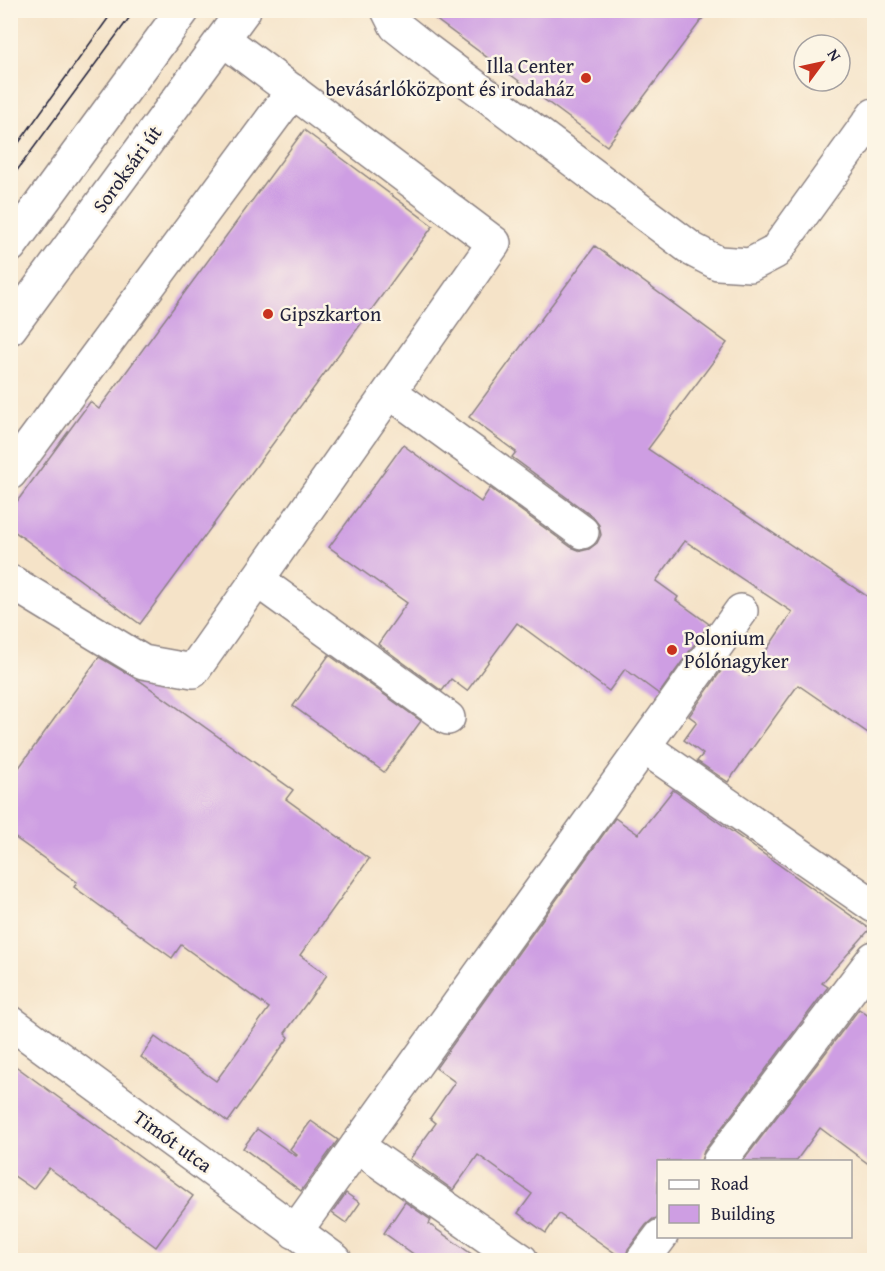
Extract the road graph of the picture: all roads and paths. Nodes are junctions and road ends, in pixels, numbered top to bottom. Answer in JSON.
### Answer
{"nodes":[{"id":1,"x":183,"y":10,"type":"edge"},
{"id":2,"x":244,"y":10,"type":"edge"},
{"id":3,"x":388,"y":10,"type":"edge"},
{"id":4,"x":223,"y":39,"type":"junction"},
{"id":5,"x":293,"y":90,"type":"junction"},
{"id":6,"x":874,"y":115,"type":"edge"},
{"id":7,"x":10,"y":246,"type":"edge"},
{"id":8,"x":10,"y":328,"type":"edge"},
{"id":9,"x":390,"y":392,"type":"junction"},
{"id":10,"x":10,"y":473,"type":"edge"},
{"id":11,"x":582,"y":532,"type":"dead end"},
{"id":12,"x":257,"y":580,"type":"junction"},
{"id":13,"x":12,"y":583,"type":"edge"},
{"id":14,"x":741,"y":611,"type":"dead end"},
{"id":15,"x":448,"y":718,"type":"dead end"},
{"id":16,"x":644,"y":747,"type":"junction"},
{"id":17,"x":874,"y":906,"type":"edge"},
{"id":18,"x":874,"y":958,"type":"edge"},
{"id":19,"x":10,"y":1022,"type":"edge"},
{"id":20,"x":357,"y":1146,"type":"junction"},
{"id":21,"x":720,"y":1160,"type":"edge"},
{"id":22,"x":296,"y":1232,"type":"junction"},
{"id":23,"x":660,"y":1238,"type":"edge"},
{"id":24,"x":334,"y":1260,"type":"edge"},
{"id":25,"x":521,"y":1260,"type":"edge"},
{"id":26,"x":643,"y":1260,"type":"edge"}],
"edges":[{"from":1,"to":7,"type":"main road"},
{"from":2,"to":4,"type":"main road","name":"Soroksári út"},
{"from":3,"to":6,"type":"main road"},
{"from":4,"to":5,"type":"main road"},
{"from":4,"to":8,"type":"main road","name":"Soroksári út"},
{"from":5,"to":9,"type":"main road"},
{"from":5,"to":10,"type":"main road"},
{"from":9,"to":11,"type":"main road"},
{"from":9,"to":12,"type":"main road"},
{"from":12,"to":13,"type":"main road"},
{"from":12,"to":15,"type":"main road"},
{"from":14,"to":16,"type":"main road"},
{"from":16,"to":17,"type":"main road"},
{"from":16,"to":20,"type":"main road"},
{"from":18,"to":21,"type":"main road"},
{"from":19,"to":22,"type":"main road","name":"Timót utca"},
{"from":20,"to":22,"type":"main road"},
{"from":20,"to":25,"type":"main road"},
{"from":22,"to":24,"type":"main road","name":"Timót utca"},
{"from":23,"to":26,"type":"main road"}]}
